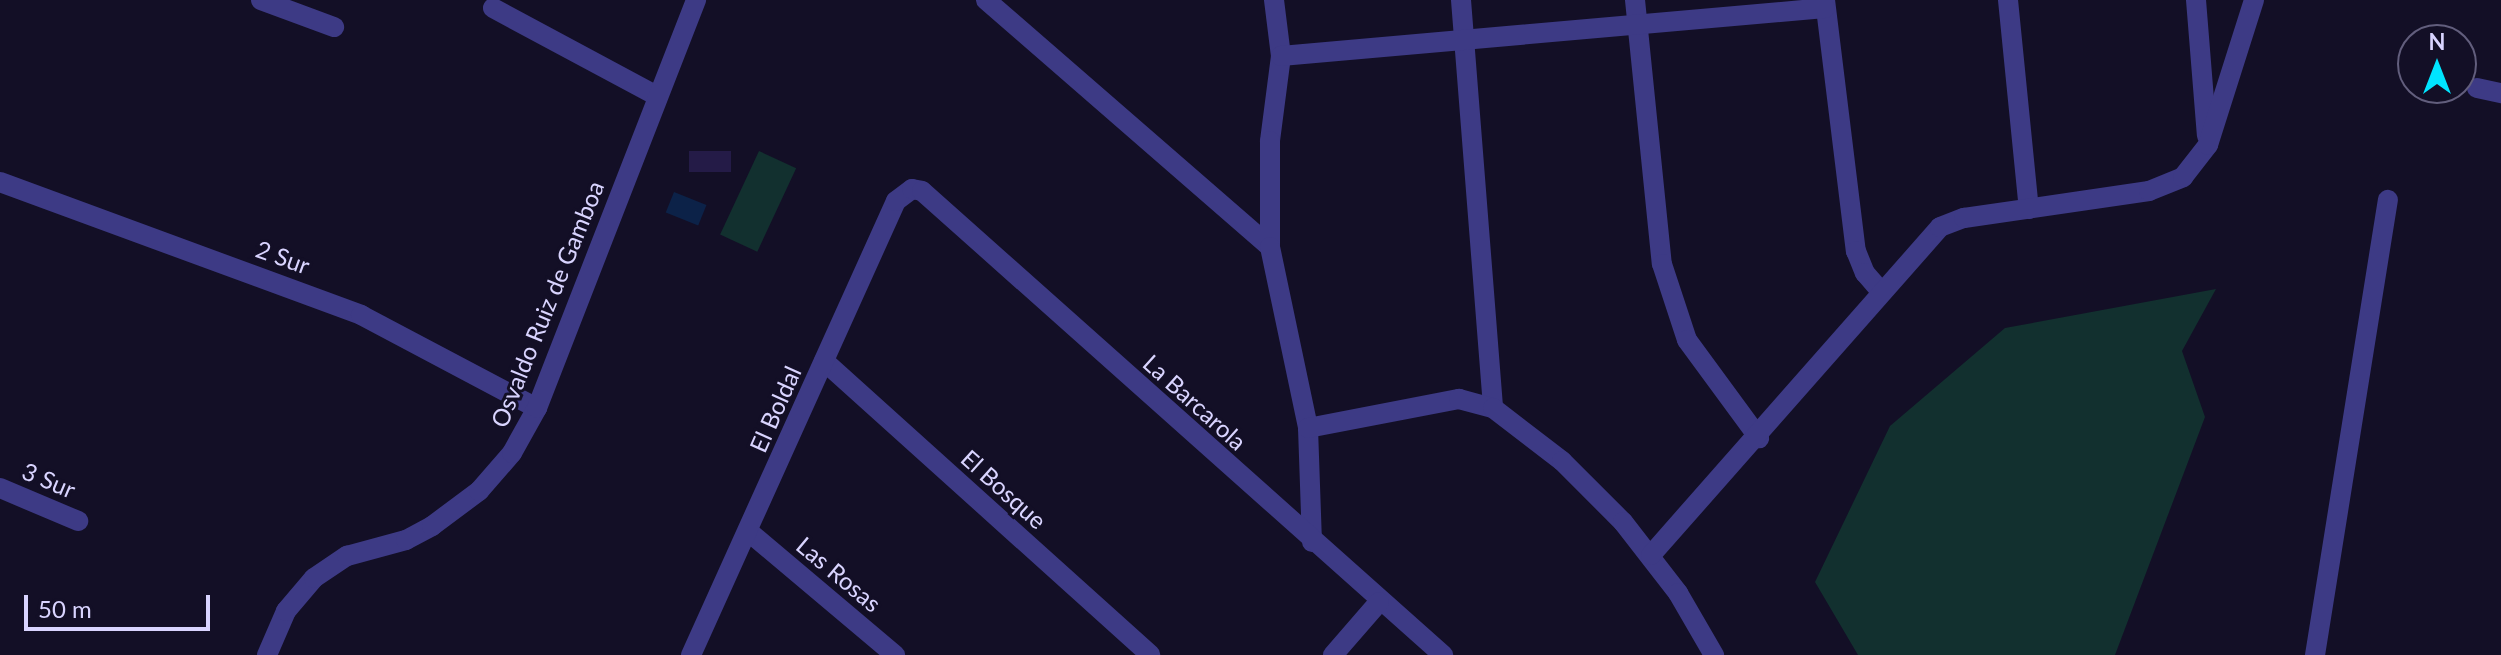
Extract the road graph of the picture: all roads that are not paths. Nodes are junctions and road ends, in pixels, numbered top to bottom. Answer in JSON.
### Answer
{"nodes":[{"id":1,"x":261,"y":0,"type":"edge"},
{"id":2,"x":696,"y":0,"type":"edge"},
{"id":3,"x":986,"y":0,"type":"edge"},
{"id":4,"x":1274,"y":0,"type":"edge"},
{"id":5,"x":1461,"y":0,"type":"edge"},
{"id":6,"x":1635,"y":0,"type":"edge"},
{"id":7,"x":2008,"y":0,"type":"edge"},
{"id":8,"x":2196,"y":0,"type":"edge"},
{"id":9,"x":2254,"y":0,"type":"edge"},
{"id":10,"x":1825,"y":4,"type":"edge"},
{"id":11,"x":493,"y":8,"type":"dead end"},
{"id":12,"x":1638,"y":25,"type":"junction"},
{"id":13,"x":334,"y":27,"type":"dead end"},
{"id":14,"x":1464,"y":41,"type":"junction"},
{"id":15,"x":1281,"y":56,"type":"junction"},
{"id":16,"x":2477,"y":88,"type":"dead end"},
{"id":17,"x":2501,"y":93,"type":"edge"},
{"id":18,"x":655,"y":95,"type":"junction"},
{"id":19,"x":2208,"y":145,"type":"junction"},
{"id":20,"x":0,"y":182,"type":"edge"},
{"id":21,"x":912,"y":189,"type":"joint"},
{"id":22,"x":2388,"y":200,"type":"dead end"},
{"id":23,"x":2029,"y":209,"type":"junction"},
{"id":24,"x":1270,"y":247,"type":"junction"},
{"id":25,"x":1880,"y":290,"type":"junction"},
{"id":26,"x":824,"y":361,"type":"junction"},
{"id":27,"x":537,"y":408,"type":"junction"},
{"id":28,"x":1493,"y":408,"type":"junction"},
{"id":29,"x":1308,"y":428,"type":"junction"},
{"id":30,"x":1759,"y":438,"type":"junction"},
{"id":31,"x":0,"y":488,"type":"edge"},
{"id":32,"x":78,"y":521,"type":"dead end"},
{"id":33,"x":749,"y":532,"type":"junction"},
{"id":34,"x":1312,"y":542,"type":"junction"},
{"id":35,"x":1651,"y":555,"type":"junction"},
{"id":36,"x":1379,"y":602,"type":"junction"},
{"id":37,"x":267,"y":655,"type":"edge"},
{"id":38,"x":691,"y":655,"type":"edge"},
{"id":39,"x":895,"y":655,"type":"edge"},
{"id":40,"x":1150,"y":655,"type":"edge"},
{"id":41,"x":1333,"y":655,"type":"edge"},
{"id":42,"x":1443,"y":655,"type":"edge"},
{"id":43,"x":1714,"y":655,"type":"edge"},
{"id":44,"x":2315,"y":655,"type":"edge"}],
"edges":[{"from":1,"to":13,"type":"street"},
{"from":2,"to":18,"type":"street","name":"Osvaldo Ruiz de Gamboa"},
{"from":3,"to":24,"type":"street"},
{"from":4,"to":15,"type":"street"},
{"from":5,"to":14,"type":"street"},
{"from":6,"to":12,"type":"street"},
{"from":7,"to":23,"type":"street"},
{"from":8,"to":19,"type":"street"},
{"from":9,"to":19,"type":"street"},
{"from":10,"to":12,"type":"street"},
{"from":10,"to":25,"type":"street"},
{"from":11,"to":18,"type":"street"},
{"from":12,"to":14,"type":"street"},
{"from":12,"to":30,"type":"street"},
{"from":14,"to":15,"type":"street"},
{"from":14,"to":28,"type":"street"},
{"from":15,"to":24,"type":"street"},
{"from":16,"to":17,"type":"street"},
{"from":18,"to":27,"type":"street","name":"Osvaldo Ruiz de Gamboa"},
{"from":19,"to":23,"type":"street"},
{"from":20,"to":27,"type":"street","name":"2 Sur"},
{"from":21,"to":26,"type":"street","name":"El Boldal"},
{"from":21,"to":34,"type":"street","name":"La Barcarola"},
{"from":22,"to":44,"type":"street"},
{"from":23,"to":25,"type":"street"},
{"from":24,"to":29,"type":"street"},
{"from":25,"to":30,"type":"street"},
{"from":26,"to":33,"type":"street","name":"El Boldal"},
{"from":26,"to":40,"type":"street","name":"El Bosque"},
{"from":27,"to":37,"type":"street","name":"Osvaldo Ruiz de Gamboa"},
{"from":28,"to":29,"type":"street"},
{"from":28,"to":35,"type":"street"},
{"from":29,"to":34,"type":"street"},
{"from":30,"to":35,"type":"street"},
{"from":31,"to":32,"type":"street","name":"3 Sur"},
{"from":33,"to":38,"type":"street","name":"El Boldal"},
{"from":33,"to":39,"type":"street","name":"Las Rosas"},
{"from":34,"to":36,"type":"street","name":"La Barcarola"},
{"from":35,"to":43,"type":"street"},
{"from":36,"to":41,"type":"street"},
{"from":36,"to":42,"type":"street","name":"La Barcarola"}]}
